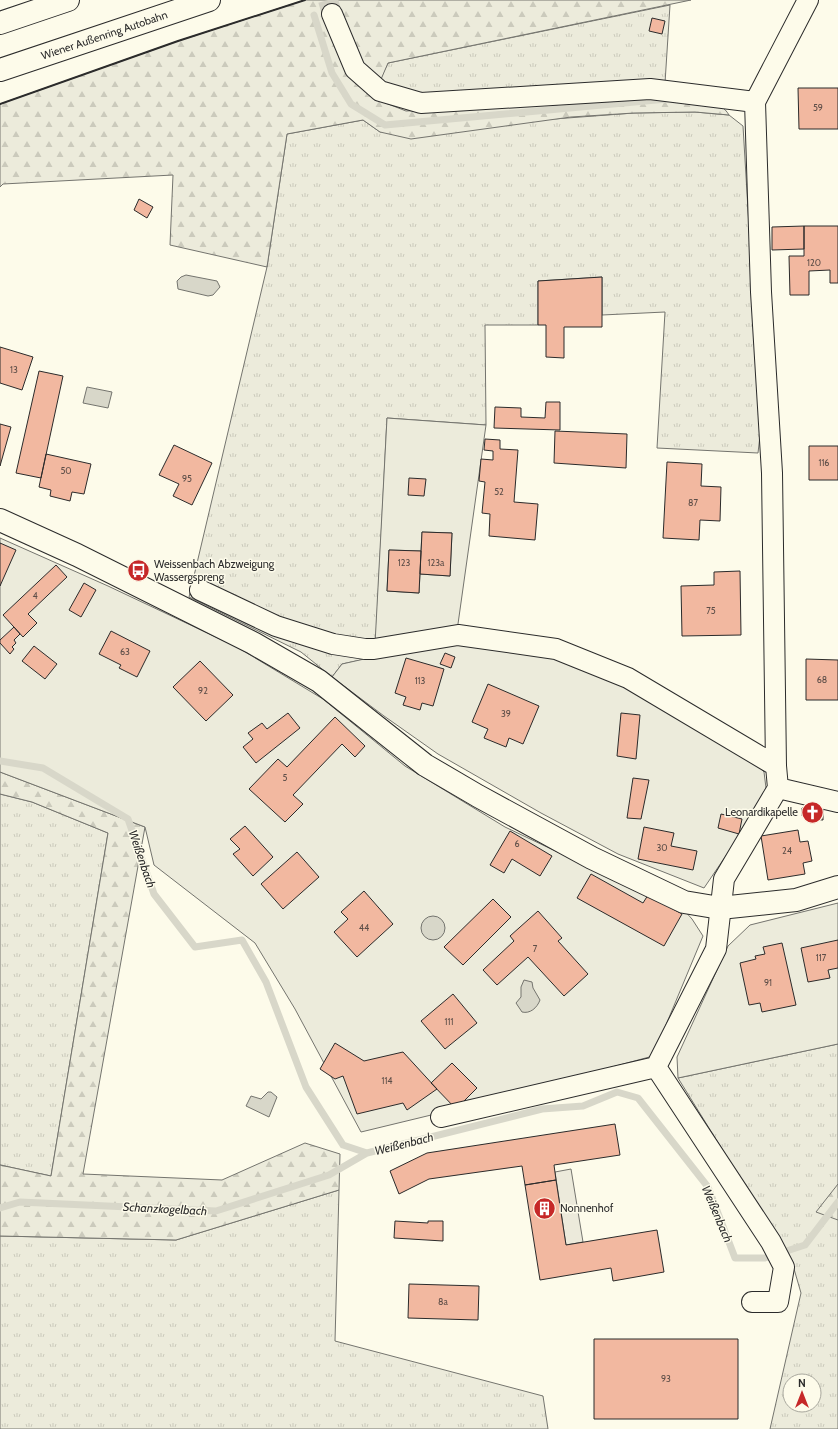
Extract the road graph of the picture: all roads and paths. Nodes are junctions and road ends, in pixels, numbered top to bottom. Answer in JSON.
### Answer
{"nodes":[{"id":1,"x":68,"y":0,"type":"edge"},
{"id":2,"x":209,"y":0,"type":"edge"},
{"id":3,"x":808,"y":0,"type":"edge"},
{"id":4,"x":332,"y":14,"type":"tunnel mouth"},
{"id":5,"x":0,"y":23,"type":"edge"},
{"id":6,"x":0,"y":70,"type":"edge"},
{"id":7,"x":755,"y":102,"type":"junction"},
{"id":8,"x":0,"y":520,"type":"edge"},
{"id":9,"x":200,"y":590,"type":"dead end"},
{"id":10,"x":776,"y":766,"type":"junction"},
{"id":11,"x":778,"y":788,"type":"junction"},
{"id":12,"x":838,"y":802,"type":"edge"},
{"id":13,"x":838,"y":887,"type":"edge"},
{"id":14,"x":720,"y":908,"type":"junction"},
{"id":15,"x":656,"y":1067,"type":"junction"},
{"id":16,"x":441,"y":1117,"type":"dead end"},
{"id":17,"x":752,"y":1302,"type":"dead end"}],
"edges":[{"from":1,"to":5,"type":"main road"},
{"from":2,"to":6,"type":"main road","name":"Wiener Außenring Autobahn"},
{"from":3,"to":7,"type":"street"},
{"from":4,"to":7,"type":"street"},
{"from":7,"to":10,"type":"street"},
{"from":8,"to":14,"type":"main road"},
{"from":9,"to":10,"type":"street"},
{"from":10,"to":11,"type":"street"},
{"from":11,"to":12,"type":"street"},
{"from":11,"to":14,"type":"street"},
{"from":13,"to":14,"type":"main road"},
{"from":14,"to":15,"type":"street"},
{"from":15,"to":16,"type":"street"},
{"from":15,"to":17,"type":"street"}]}
